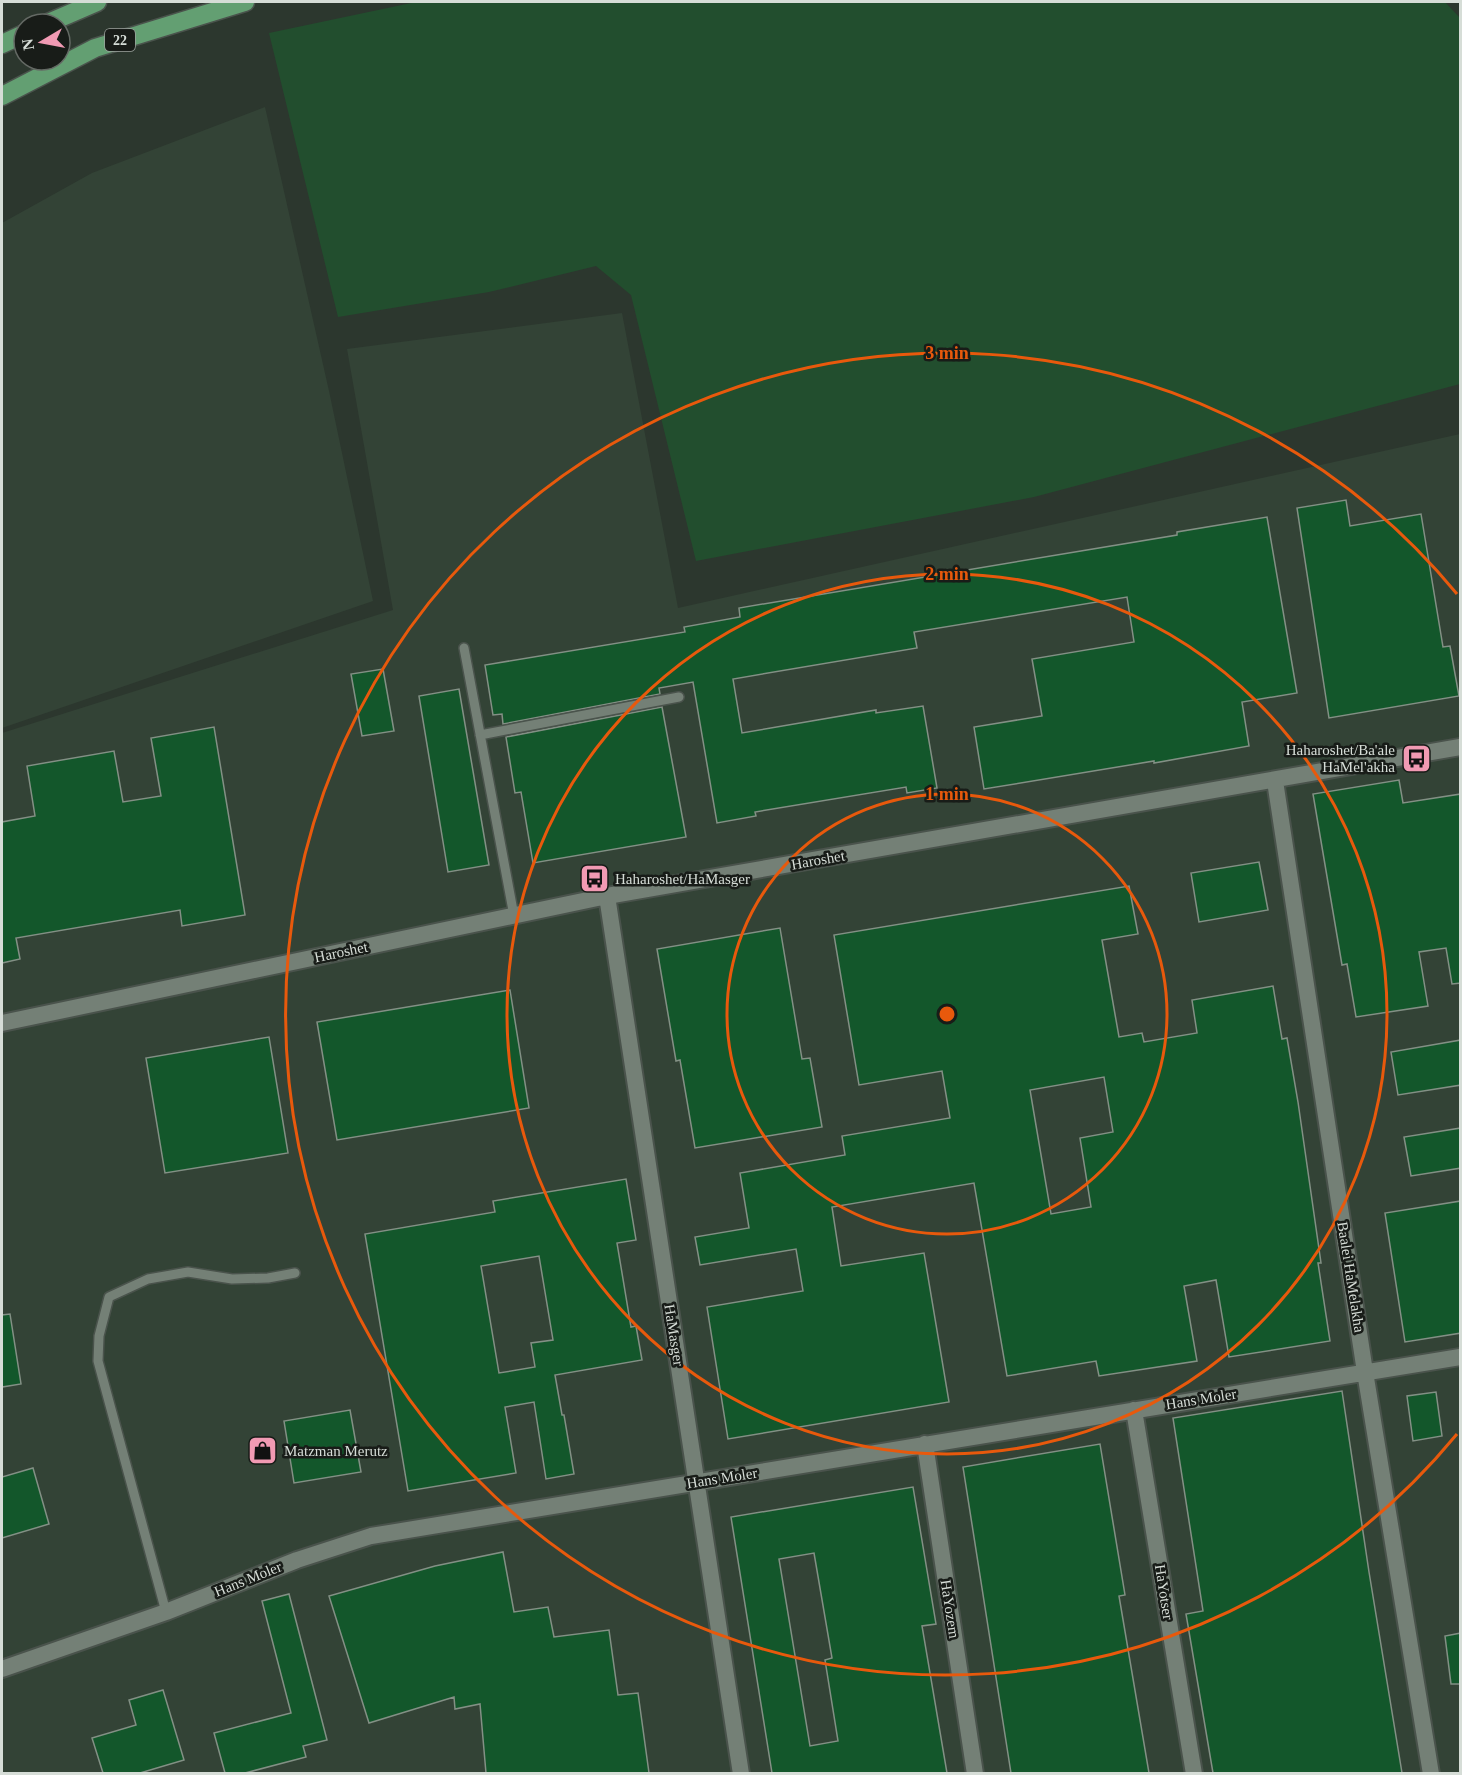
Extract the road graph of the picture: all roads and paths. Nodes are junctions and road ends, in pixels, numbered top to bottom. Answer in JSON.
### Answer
{"nodes":[{"id":1,"x":97,"y":2,"type":"edge"},
{"id":2,"x":245,"y":2,"type":"edge"},
{"id":3,"x":72,"y":13,"type":"edge"},
{"id":4,"x":2,"y":96,"type":"edge"},
{"id":5,"x":464,"y":648,"type":"dead end"},
{"id":6,"x":679,"y":697,"type":"dead end"},
{"id":7,"x":480,"y":735,"type":"junction"},
{"id":8,"x":1461,"y":747,"type":"edge"},
{"id":9,"x":1275,"y":780,"type":"junction"},
{"id":10,"x":607,"y":896,"type":"junction"},
{"id":11,"x":514,"y":916,"type":"junction"},
{"id":12,"x":2,"y":1023,"type":"edge"},
{"id":13,"x":295,"y":1273,"type":"dead end"},
{"id":14,"x":1461,"y":1357,"type":"edge"},
{"id":15,"x":1365,"y":1372,"type":"junction"},
{"id":16,"x":1134,"y":1410,"type":"junction"},
{"id":17,"x":925,"y":1444,"type":"junction"},
{"id":18,"x":696,"y":1482,"type":"junction"},
{"id":19,"x":166,"y":1612,"type":"junction"},
{"id":20,"x":2,"y":1669,"type":"edge"},
{"id":21,"x":741,"y":1773,"type":"edge"},
{"id":22,"x":975,"y":1773,"type":"edge"},
{"id":23,"x":1194,"y":1773,"type":"edge"},
{"id":24,"x":1431,"y":1773,"type":"edge"}],
"edges":[{"from":1,"to":3,"type":"highway"},
{"from":2,"to":4,"type":"highway","number":"22"},
{"from":5,"to":7,"type":"lane"},
{"from":6,"to":7,"type":"lane"},
{"from":7,"to":11,"type":"lane"},
{"from":8,"to":9,"type":"street","name":"Haroshet"},
{"from":9,"to":10,"type":"street","name":"Haroshet"},
{"from":9,"to":15,"type":"street","name":"Baalei HaMelakha"},
{"from":10,"to":11,"type":"street","name":"Haroshet"},
{"from":10,"to":18,"type":"street","name":"HaMasger"},
{"from":11,"to":12,"type":"street","name":"Haroshet"},
{"from":13,"to":19,"type":"lane"},
{"from":14,"to":15,"type":"street","name":"Hans Moler"},
{"from":15,"to":16,"type":"street","name":"Hans Moler"},
{"from":15,"to":24,"type":"street","name":"Baalei HaMelakha"},
{"from":16,"to":17,"type":"street","name":"Hans Moler"},
{"from":16,"to":23,"type":"street","name":"HaYotser"},
{"from":17,"to":18,"type":"street","name":"Hans Moler"},
{"from":17,"to":22,"type":"street","name":"HaYozem"},
{"from":18,"to":19,"type":"street","name":"Hans Moler"},
{"from":18,"to":21,"type":"street","name":"HaMasger"},
{"from":19,"to":20,"type":"street","name":"Hans Moler"}]}
